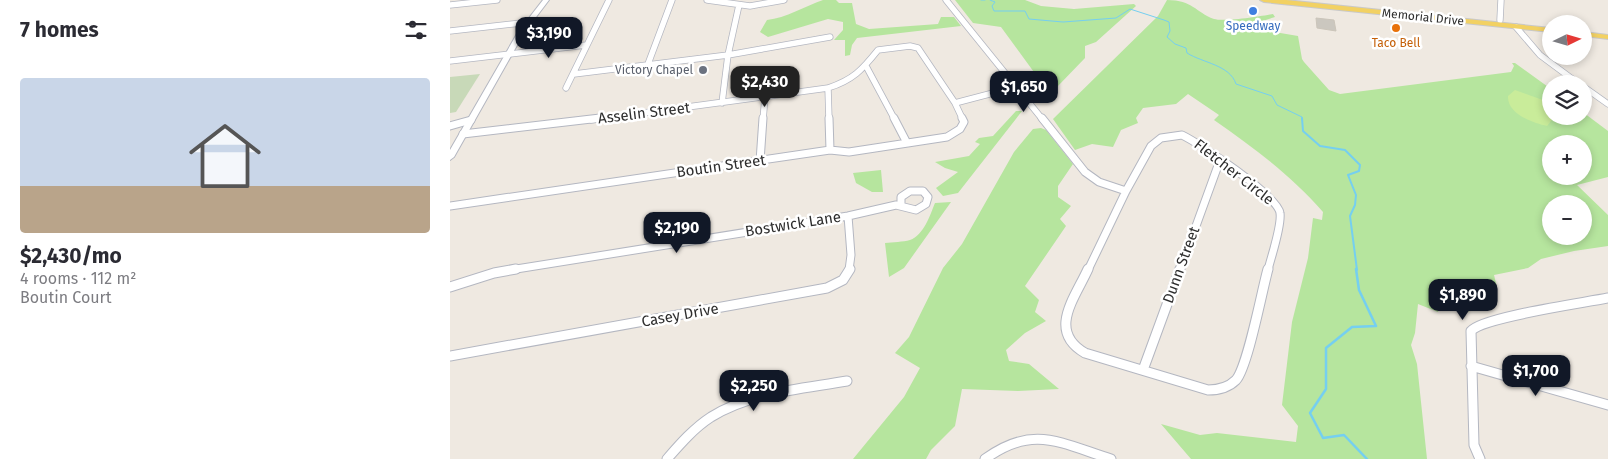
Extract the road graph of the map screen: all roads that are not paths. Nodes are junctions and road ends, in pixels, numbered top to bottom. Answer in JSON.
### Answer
{"nodes":[{"id":1,"x":497,"y":0,"type":"edge"},
{"id":2,"x":546,"y":0,"type":"edge"},
{"id":3,"x":609,"y":0,"type":"edge"},
{"id":4,"x":672,"y":0,"type":"edge"},
{"id":5,"x":707,"y":0,"type":"edge"},
{"id":6,"x":784,"y":0,"type":"edge"},
{"id":7,"x":946,"y":0,"type":"edge"},
{"id":8,"x":1264,"y":0,"type":"edge"},
{"id":9,"x":1313,"y":0,"type":"edge"},
{"id":10,"x":1502,"y":0,"type":"edge"},
{"id":11,"x":450,"y":5,"type":"edge"},
{"id":12,"x":739,"y":5,"type":"junction"},
{"id":13,"x":1374,"y":9,"type":"junction"},
{"id":14,"x":1500,"y":20,"type":"junction"},
{"id":15,"x":531,"y":22,"type":"junction"},
{"id":16,"x":1542,"y":25,"type":"edge"},
{"id":17,"x":1516,"y":27,"type":"junction"},
{"id":18,"x":1542,"y":29,"type":"edge"},
{"id":19,"x":450,"y":30,"type":"edge"},
{"id":20,"x":1592,"y":30,"type":"edge"},
{"id":21,"x":1592,"y":34,"type":"edge"},
{"id":22,"x":1607,"y":34,"type":"edge"},
{"id":23,"x":830,"y":37,"type":"dead end"},
{"id":24,"x":586,"y":45,"type":"junction"},
{"id":25,"x":509,"y":53,"type":"junction"},
{"id":26,"x":728,"y":55,"type":"junction"},
{"id":27,"x":450,"y":60,"type":"edge"},
{"id":28,"x":648,"y":64,"type":"junction"},
{"id":29,"x":866,"y":66,"type":"junction"},
{"id":30,"x":574,"y":74,"type":"junction"},
{"id":31,"x":1567,"y":75,"type":"edge"},
{"id":32,"x":1016,"y":87,"type":"junction"},
{"id":33,"x":566,"y":88,"type":"dead end"},
{"id":34,"x":828,"y":88,"type":"junction"},
{"id":35,"x":1592,"y":93,"type":"edge"},
{"id":36,"x":765,"y":97,"type":"junction"},
{"id":37,"x":722,"y":103,"type":"junction"},
{"id":38,"x":955,"y":103,"type":"junction"},
{"id":39,"x":1608,"y":104,"type":"edge"},
{"id":40,"x":472,"y":120,"type":"junction"},
{"id":41,"x":450,"y":126,"type":"edge"},
{"id":42,"x":463,"y":134,"type":"junction"},
{"id":43,"x":907,"y":143,"type":"junction"},
{"id":44,"x":830,"y":150,"type":"junction"},
{"id":45,"x":450,"y":157,"type":"edge"},
{"id":46,"x":1220,"y":160,"type":"junction"},
{"id":47,"x":760,"y":161,"type":"junction"},
{"id":48,"x":1126,"y":191,"type":"junction"},
{"id":49,"x":901,"y":205,"type":"dead end"},
{"id":50,"x":450,"y":206,"type":"edge"},
{"id":51,"x":848,"y":216,"type":"junction"},
{"id":52,"x":450,"y":287,"type":"edge"},
{"id":53,"x":1608,"y":298,"type":"edge"},
{"id":54,"x":450,"y":356,"type":"edge"},
{"id":55,"x":1471,"y":366,"type":"junction"},
{"id":56,"x":1143,"y":370,"type":"junction"},
{"id":57,"x":847,"y":381,"type":"dead end"},
{"id":58,"x":1608,"y":405,"type":"edge"},
{"id":59,"x":667,"y":459,"type":"edge"},
{"id":60,"x":985,"y":459,"type":"edge"},
{"id":61,"x":1111,"y":459,"type":"edge"},
{"id":62,"x":1480,"y":459,"type":"edge"}],
"edges":[{"from":1,"to":11,"type":"street"},
{"from":2,"to":15,"type":"street"},
{"from":3,"to":24,"type":"street"},
{"from":4,"to":28,"type":"street"},
{"from":5,"to":12,"type":"street"},
{"from":6,"to":12,"type":"street"},
{"from":7,"to":32,"type":"street"},
{"from":8,"to":13,"type":"main road","name":"Memorial Drive"},
{"from":9,"to":13,"type":"main road","name":"Memorial Drive"},
{"from":10,"to":14,"type":"street"},
{"from":12,"to":26,"type":"street"},
{"from":13,"to":14,"type":"main road","name":"Memorial Drive"},
{"from":13,"to":17,"type":"main road","name":"Memorial Drive"},
{"from":14,"to":16,"type":"main road","name":"Memorial Drive"},
{"from":15,"to":19,"type":"street"},
{"from":15,"to":25,"type":"street"},
{"from":17,"to":18,"type":"main road","name":"Memorial Drive"},
{"from":17,"to":31,"type":"street"},
{"from":20,"to":22,"type":"main road"},
{"from":21,"to":22,"type":"main road"},
{"from":23,"to":26,"type":"street"},
{"from":24,"to":25,"type":"street"},
{"from":24,"to":30,"type":"street"},
{"from":25,"to":27,"type":"street"},
{"from":25,"to":40,"type":"street"},
{"from":26,"to":28,"type":"street"},
{"from":26,"to":37,"type":"street"},
{"from":28,"to":30,"type":"street"},
{"from":29,"to":34,"type":"street","name":"Asselin Street"},
{"from":29,"to":38,"type":"street","name":"Asselin Street"},
{"from":29,"to":43,"type":"street"},
{"from":30,"to":33,"type":"street"},
{"from":32,"to":38,"type":"street"},
{"from":32,"to":48,"type":"street"},
{"from":34,"to":36,"type":"street","name":"Asselin Street"},
{"from":34,"to":44,"type":"street"},
{"from":35,"to":39,"type":"street"},
{"from":36,"to":37,"type":"street","name":"Asselin Street"},
{"from":36,"to":47,"type":"street"},
{"from":37,"to":42,"type":"street","name":"Asselin Street"},
{"from":38,"to":43,"type":"street","name":"Boutin Street"},
{"from":40,"to":41,"type":"street"},
{"from":40,"to":42,"type":"street"},
{"from":42,"to":45,"type":"street"},
{"from":43,"to":44,"type":"street","name":"Boutin Street"},
{"from":44,"to":47,"type":"street","name":"Boutin Street"},
{"from":46,"to":48,"type":"street","name":"Fletcher Circle"},
{"from":46,"to":56,"type":"street","name":"Dunn Street"},
{"from":46,"to":56,"type":"street","name":"Fletcher Circle"},
{"from":47,"to":50,"type":"street","name":"Boutin Street"},
{"from":48,"to":56,"type":"street","name":"Fletcher Circle"},
{"from":49,"to":51,"type":"street","name":"Bostwick Lane"},
{"from":51,"to":52,"type":"street","name":"Bostwick Lane"},
{"from":51,"to":54,"type":"street","name":"Casey Drive"},
{"from":53,"to":55,"type":"street"},
{"from":55,"to":58,"type":"street"},
{"from":55,"to":62,"type":"street"},
{"from":57,"to":59,"type":"street"},
{"from":60,"to":61,"type":"street"}]}
